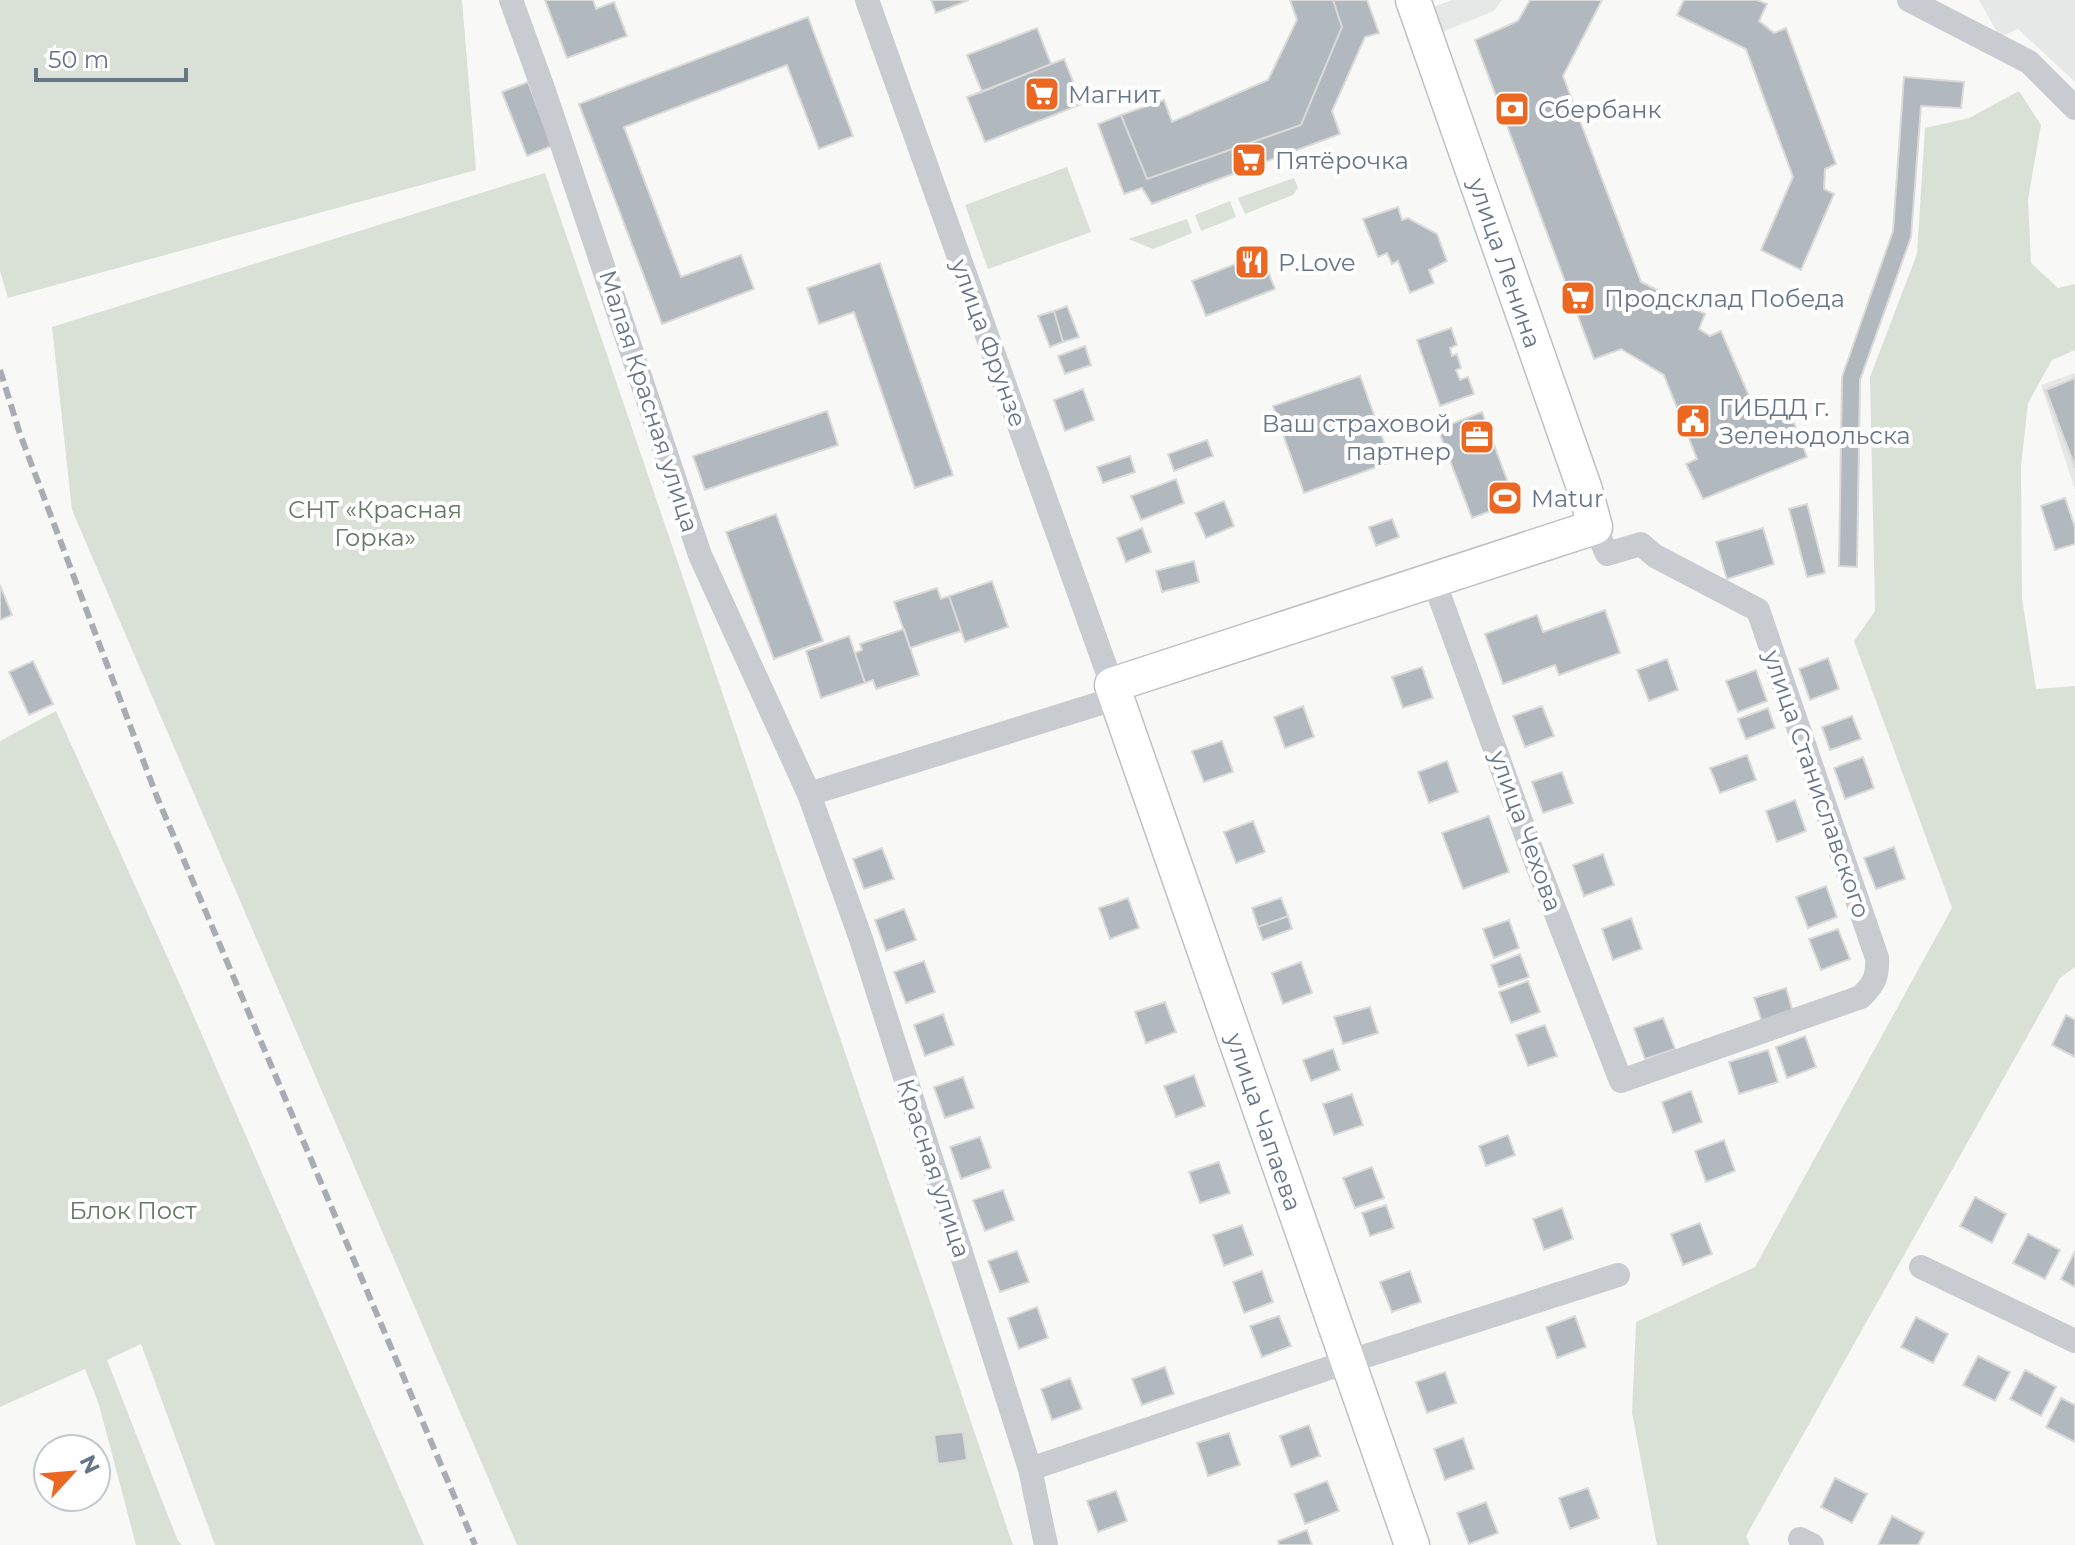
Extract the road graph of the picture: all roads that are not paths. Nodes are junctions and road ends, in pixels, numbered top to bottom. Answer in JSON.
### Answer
{"nodes":[{"id":1,"x":511,"y":0,"type":"edge"},
{"id":2,"x":867,"y":0,"type":"edge"},
{"id":3,"x":1413,"y":0,"type":"edge"},
{"id":4,"x":1909,"y":0,"type":"edge"},
{"id":5,"x":2075,"y":108,"type":"edge"},
{"id":6,"x":1595,"y":527,"type":"junction"},
{"id":7,"x":1434,"y":581,"type":"junction"},
{"id":8,"x":1114,"y":692,"type":"junction"},
{"id":9,"x":809,"y":794,"type":"junction"},
{"id":10,"x":1877,"y":958,"type":"joint"},
{"id":11,"x":1921,"y":1267,"type":"dead end"},
{"id":12,"x":1618,"y":1275,"type":"dead end"},
{"id":13,"x":2075,"y":1341,"type":"edge"},
{"id":14,"x":1347,"y":1362,"type":"junction"},
{"id":15,"x":1030,"y":1469,"type":"junction"},
{"id":16,"x":1046,"y":1545,"type":"edge"},
{"id":17,"x":1412,"y":1545,"type":"edge"}],
"edges":[{"from":1,"to":9,"type":"street","name":"Малая Красная улица"},
{"from":2,"to":8,"type":"street","name":"улица Фрунзе"},
{"from":3,"to":6,"type":"street","name":"улица Ленина"},
{"from":4,"to":5,"type":"street"},
{"from":6,"to":7,"type":"street"},
{"from":6,"to":10,"type":"street","name":"улица Станиславского"},
{"from":7,"to":8,"type":"street"},
{"from":7,"to":10,"type":"street","name":"улица Чехова"},
{"from":8,"to":9,"type":"street"},
{"from":8,"to":14,"type":"street","name":"улица Чапаева"},
{"from":9,"to":15,"type":"street","name":"Красная улица"},
{"from":11,"to":13,"type":"street"},
{"from":12,"to":14,"type":"street"},
{"from":14,"to":15,"type":"street"},
{"from":14,"to":17,"type":"street","name":"улица Чапаева"},
{"from":15,"to":16,"type":"street","name":"Красная улица"}]}
